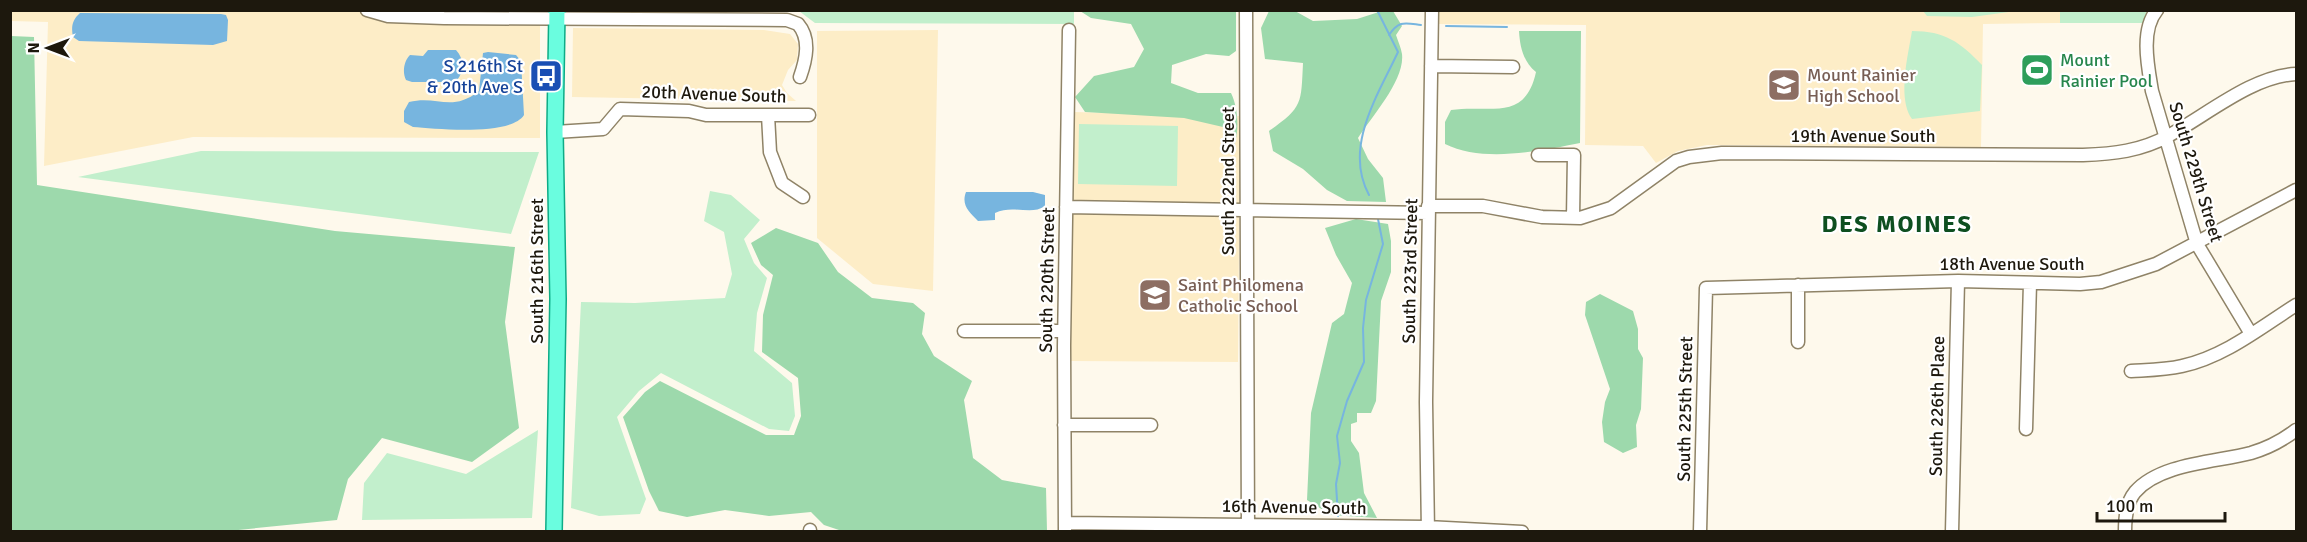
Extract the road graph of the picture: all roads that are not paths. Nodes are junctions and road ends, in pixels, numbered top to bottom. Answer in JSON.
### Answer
{"nodes":[{"id":1,"x":367,"y":10,"type":"edge"},
{"id":2,"x":1246,"y":10,"type":"edge"},
{"id":3,"x":1432,"y":10,"type":"edge"},
{"id":4,"x":2157,"y":10,"type":"edge"},
{"id":5,"x":557,"y":14,"type":"edge"},
{"id":6,"x":1069,"y":30,"type":"dead end"},
{"id":7,"x":1431,"y":66,"type":"junction"},
{"id":8,"x":1513,"y":67,"type":"dead end"},
{"id":9,"x":2296,"y":74,"type":"edge"},
{"id":10,"x":800,"y":78,"type":"dead end"},
{"id":11,"x":768,"y":115,"type":"junction"},
{"id":12,"x":809,"y":115,"type":"dead end"},
{"id":13,"x":555,"y":132,"type":"junction"},
{"id":14,"x":2166,"y":137,"type":"junction"},
{"id":15,"x":1538,"y":155,"type":"dead end"},
{"id":16,"x":2296,"y":190,"type":"edge"},
{"id":17,"x":803,"y":197,"type":"dead end"},
{"id":18,"x":1066,"y":207,"type":"junction"},
{"id":19,"x":1428,"y":209,"type":"junction"},
{"id":20,"x":1245,"y":211,"type":"junction"},
{"id":21,"x":1573,"y":218,"type":"junction"},
{"id":22,"x":2197,"y":244,"type":"junction"},
{"id":23,"x":1958,"y":281,"type":"junction"},
{"id":24,"x":2030,"y":283,"type":"junction"},
{"id":25,"x":1798,"y":285,"type":"junction"},
{"id":26,"x":1706,"y":288,"type":"joint"},
{"id":27,"x":2296,"y":305,"type":"edge"},
{"id":28,"x":964,"y":331,"type":"dead end"},
{"id":29,"x":1064,"y":331,"type":"junction"},
{"id":30,"x":2251,"y":334,"type":"junction"},
{"id":31,"x":1798,"y":342,"type":"dead end"},
{"id":32,"x":2131,"y":371,"type":"dead end"},
{"id":33,"x":1064,"y":425,"type":"junction"},
{"id":34,"x":1151,"y":425,"type":"dead end"},
{"id":35,"x":2026,"y":429,"type":"dead end"},
{"id":36,"x":2296,"y":430,"type":"edge"},
{"id":37,"x":1065,"y":527,"type":"edge"},
{"id":38,"x":1248,"y":527,"type":"edge"},
{"id":39,"x":1427,"y":529,"type":"edge"},
{"id":40,"x":554,"y":531,"type":"edge"},
{"id":41,"x":1522,"y":531,"type":"edge"},
{"id":42,"x":1700,"y":531,"type":"edge"},
{"id":43,"x":1952,"y":531,"type":"edge"},
{"id":44,"x":2125,"y":531,"type":"edge"}],
"edges":[{"from":1,"to":5,"type":"street"},
{"from":2,"to":20,"type":"street","name":"South 222nd Street"},
{"from":3,"to":7,"type":"street","name":"South 223rd Street"},
{"from":4,"to":14,"type":"street","name":"South 229th Street"},
{"from":5,"to":10,"type":"street"},
{"from":5,"to":13,"type":"main road","name":"South 216th Street"},
{"from":6,"to":18,"type":"street","name":"South 220th Street"},
{"from":7,"to":8,"type":"street"},
{"from":7,"to":19,"type":"street","name":"South 223rd Street"},
{"from":9,"to":14,"type":"street","name":"19th Avenue South"},
{"from":11,"to":12,"type":"street","name":"20th Avenue South"},
{"from":11,"to":13,"type":"street","name":"20th Avenue South"},
{"from":11,"to":17,"type":"street"},
{"from":13,"to":40,"type":"main road","name":"South 216th Street"},
{"from":14,"to":21,"type":"street","name":"19th Avenue South"},
{"from":14,"to":22,"type":"street","name":"South 229th Street"},
{"from":15,"to":21,"type":"street"},
{"from":16,"to":22,"type":"street","name":"18th Avenue South"},
{"from":18,"to":20,"type":"street","name":"19th Avenue South"},
{"from":18,"to":29,"type":"street","name":"South 220th Street"},
{"from":19,"to":20,"type":"street","name":"19th Avenue South"},
{"from":19,"to":21,"type":"street","name":"19th Avenue South"},
{"from":19,"to":39,"type":"street","name":"South 223rd Street"},
{"from":20,"to":38,"type":"street","name":"South 222nd Street"},
{"from":22,"to":24,"type":"street","name":"18th Avenue South"},
{"from":22,"to":30,"type":"street","name":"South 229th Street"},
{"from":23,"to":24,"type":"street","name":"18th Avenue South"},
{"from":23,"to":25,"type":"street","name":"18th Avenue South"},
{"from":23,"to":43,"type":"street","name":"South 226th Place"},
{"from":24,"to":35,"type":"street"},
{"from":25,"to":26,"type":"street","name":"18th Avenue South"},
{"from":25,"to":31,"type":"street"},
{"from":26,"to":42,"type":"street","name":"South 225th Street"},
{"from":27,"to":30,"type":"street"},
{"from":28,"to":29,"type":"street"},
{"from":29,"to":33,"type":"street","name":"South 220th Street"},
{"from":30,"to":32,"type":"street"},
{"from":33,"to":34,"type":"street"},
{"from":33,"to":37,"type":"street","name":"South 220th Street"},
{"from":36,"to":44,"type":"street"},
{"from":37,"to":38,"type":"street","name":"16th Avenue South"},
{"from":38,"to":39,"type":"street","name":"16th Avenue South"},
{"from":39,"to":41,"type":"street","name":"16th Avenue South"}]}
